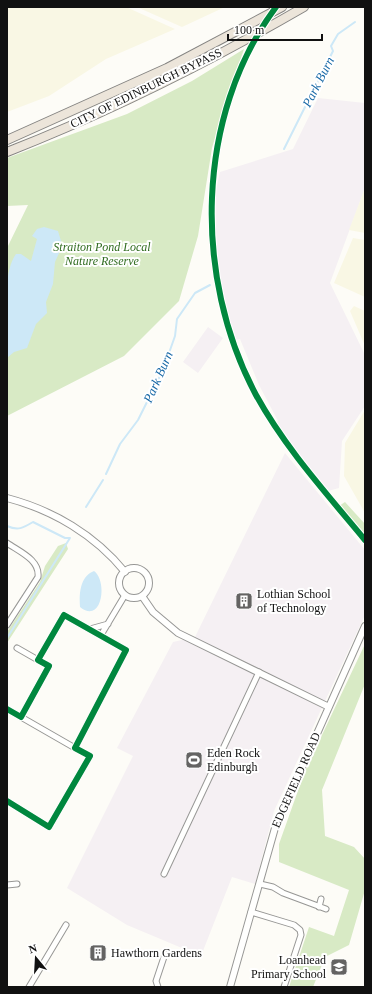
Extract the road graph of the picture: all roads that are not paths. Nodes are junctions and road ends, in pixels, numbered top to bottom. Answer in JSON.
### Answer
{"nodes":[{"id":1,"x":282,"y":7,"type":"edge"},
{"id":2,"x":304,"y":7,"type":"edge"},
{"id":3,"x":7,"y":140,"type":"edge"},
{"id":4,"x":7,"y":152,"type":"edge"},
{"id":5,"x":7,"y":498,"type":"edge"},
{"id":6,"x":7,"y":543,"type":"edge"},
{"id":7,"x":125,"y":572,"type":"junction"},
{"id":8,"x":125,"y":595,"type":"junction"},
{"id":9,"x":142,"y":596,"type":"junction"},
{"id":10,"x":108,"y":624,"type":"junction"},
{"id":11,"x":7,"y":625,"type":"edge"},
{"id":12,"x":365,"y":626,"type":"edge"},
{"id":13,"x":90,"y":629,"type":"junction"},
{"id":14,"x":101,"y":635,"type":"junction"},
{"id":15,"x":17,"y":648,"type":"dead end"},
{"id":16,"x":38,"y":660,"type":"junction"},
{"id":17,"x":259,"y":672,"type":"junction"},
{"id":18,"x":329,"y":707,"type":"junction"},
{"id":19,"x":7,"y":709,"type":"edge"},
{"id":20,"x":21,"y":717,"type":"junction"},
{"id":21,"x":75,"y":748,"type":"junction"},
{"id":22,"x":7,"y":801,"type":"edge"},
{"id":23,"x":164,"y":874,"type":"dead end"},
{"id":24,"x":16,"y":884,"type":"dead end"},
{"id":25,"x":260,"y":884,"type":"junction"},
{"id":26,"x":7,"y":885,"type":"edge"},
{"id":27,"x":321,"y":899,"type":"dead end"},
{"id":28,"x":319,"y":907,"type":"junction"},
{"id":29,"x":326,"y":909,"type":"dead end"},
{"id":30,"x":251,"y":912,"type":"junction"},
{"id":31,"x":66,"y":925,"type":"dead end"},
{"id":32,"x":165,"y":954,"type":"dead end"},
{"id":33,"x":29,"y":987,"type":"edge"},
{"id":34,"x":159,"y":987,"type":"edge"},
{"id":35,"x":230,"y":987,"type":"edge"},
{"id":36,"x":284,"y":987,"type":"edge"}],
"edges":[{"from":1,"to":3,"type":"highway","name":"CITY OF EDINBURGH BYPASS"},
{"from":2,"to":4,"type":"highway","name":"CITY OF EDINBURGH BYPASS"},
{"from":5,"to":7,"type":"street"},
{"from":6,"to":11,"type":"street"},
{"from":7,"to":8,"type":"street"},
{"from":7,"to":9,"type":"street"},
{"from":8,"to":9,"type":"street"},
{"from":8,"to":10,"type":"street"},
{"from":9,"to":17,"type":"street"},
{"from":10,"to":13,"type":"street"},
{"from":10,"to":14,"type":"street"},
{"from":12,"to":18,"type":"street","name":"EDGEFIELD ROAD"},
{"from":13,"to":14,"type":"street"},
{"from":13,"to":16,"type":"street"},
{"from":14,"to":21,"type":"street"},
{"from":15,"to":16,"type":"street"},
{"from":16,"to":20,"type":"street"},
{"from":17,"to":18,"type":"street"},
{"from":17,"to":23,"type":"street"},
{"from":18,"to":25,"type":"street","name":"EDGEFIELD ROAD"},
{"from":19,"to":20,"type":"street"},
{"from":20,"to":21,"type":"street"},
{"from":21,"to":22,"type":"street"},
{"from":24,"to":26,"type":"street"},
{"from":25,"to":28,"type":"street"},
{"from":25,"to":30,"type":"street","name":"EDGEFIELD ROAD"},
{"from":27,"to":28,"type":"street"},
{"from":28,"to":29,"type":"street"},
{"from":30,"to":35,"type":"street","name":"EDGEFIELD ROAD"},
{"from":30,"to":36,"type":"street"},
{"from":31,"to":33,"type":"street"},
{"from":32,"to":34,"type":"street"}]}
